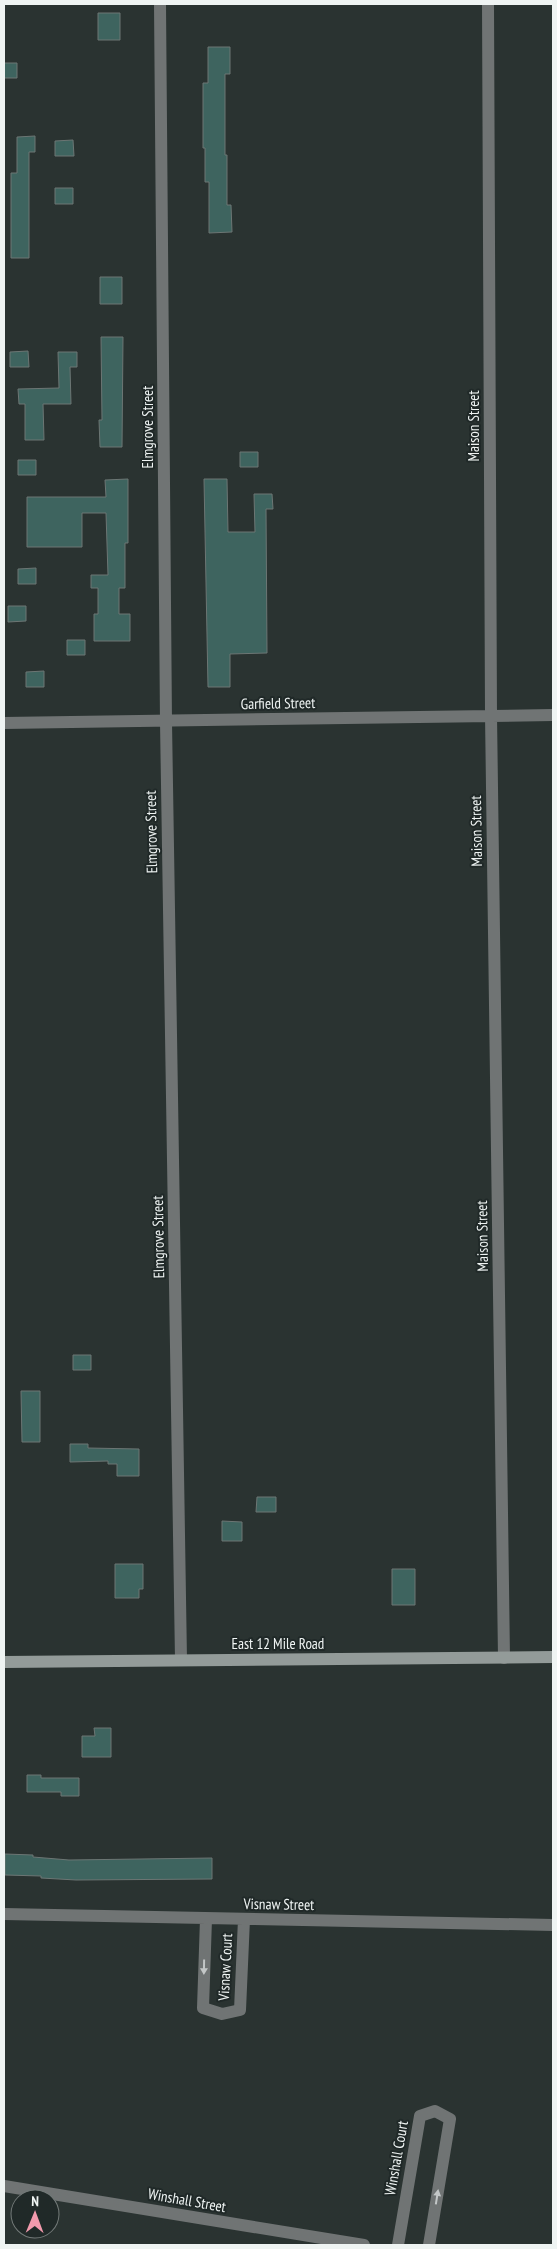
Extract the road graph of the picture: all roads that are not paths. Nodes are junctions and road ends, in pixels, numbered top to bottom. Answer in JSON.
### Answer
{"nodes":[{"id":1,"x":160,"y":4,"type":"edge"},
{"id":2,"x":488,"y":4,"type":"edge"},
{"id":3,"x":491,"y":715,"type":"junction"},
{"id":4,"x":553,"y":715,"type":"edge"},
{"id":5,"x":166,"y":722,"type":"junction"},
{"id":6,"x":4,"y":724,"type":"edge"},
{"id":7,"x":553,"y":1657,"type":"edge"},
{"id":8,"x":504,"y":1658,"type":"junction"},
{"id":9,"x":181,"y":1660,"type":"junction"},
{"id":10,"x":4,"y":1662,"type":"edge"},
{"id":11,"x":4,"y":1914,"type":"edge"},
{"id":12,"x":206,"y":1919,"type":"junction"},
{"id":13,"x":244,"y":1919,"type":"junction"},
{"id":14,"x":553,"y":1925,"type":"edge"},
{"id":15,"x":4,"y":2186,"type":"edge"},
{"id":16,"x":286,"y":2239,"type":"edge"},
{"id":17,"x":364,"y":2245,"type":"edge"},
{"id":18,"x":398,"y":2245,"type":"edge"},
{"id":19,"x":429,"y":2245,"type":"edge"}],
"edges":[{"from":1,"to":5,"type":"street","name":"Elmgrove Street"},
{"from":2,"to":3,"type":"street","name":"Maison Street"},
{"from":3,"to":4,"type":"street","name":"Garfield Street"},
{"from":3,"to":5,"type":"street","name":"Garfield Street"},
{"from":3,"to":8,"type":"street","name":"Maison Street"},
{"from":5,"to":6,"type":"street","name":"Garfield Street"},
{"from":5,"to":9,"type":"street","name":"Elmgrove Street"},
{"from":7,"to":8,"type":"main road","name":"East 12 Mile Road"},
{"from":8,"to":9,"type":"main road","name":"East 12 Mile Road"},
{"from":9,"to":10,"type":"main road","name":"East 12 Mile Road"},
{"from":11,"to":12,"type":"street","name":"Visnaw Street"},
{"from":12,"to":13,"type":"street","name":"Visnaw Street"},
{"from":12,"to":13,"type":"street","name":"Visnaw Court","one_way":true},
{"from":13,"to":14,"type":"street","name":"Visnaw Street"},
{"from":15,"to":16,"type":"street","name":"Winshall Street"},
{"from":16,"to":17,"type":"street","name":"Winshall Street"},
{"from":19,"to":18,"type":"street","name":"Winshall Court","one_way":true}]}
